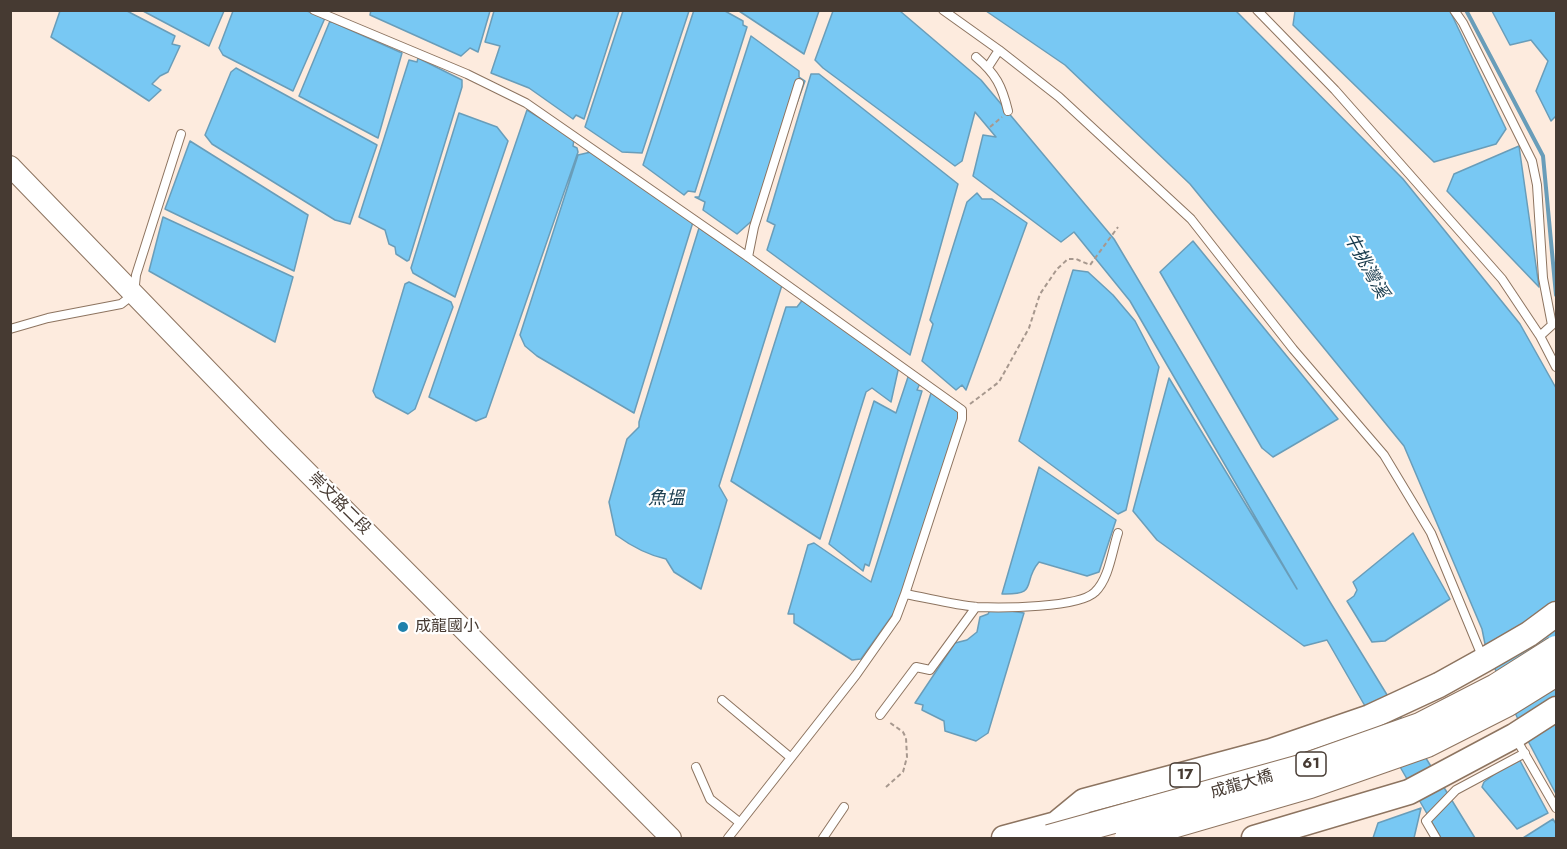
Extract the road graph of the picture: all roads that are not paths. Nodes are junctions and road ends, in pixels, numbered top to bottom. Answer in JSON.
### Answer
{"nodes":[{"id":1,"x":314,"y":10,"type":"edge"},
{"id":2,"x":943,"y":10,"type":"edge"},
{"id":3,"x":1257,"y":10,"type":"edge"},
{"id":4,"x":1454,"y":10,"type":"edge"},
{"id":5,"x":999,"y":50,"type":"junction"},
{"id":6,"x":976,"y":57,"type":"dead end"},
{"id":7,"x":988,"y":67,"type":"junction"},
{"id":8,"x":799,"y":82,"type":"dead end"},
{"id":9,"x":1008,"y":111,"type":"road end"},
{"id":10,"x":182,"y":134,"type":"dead end"},
{"id":11,"x":10,"y":166,"type":"edge"},
{"id":12,"x":748,"y":257,"type":"junction"},
{"id":13,"x":134,"y":294,"type":"junction"},
{"id":14,"x":1554,"y":324,"type":"edge"},
{"id":15,"x":10,"y":329,"type":"edge"},
{"id":16,"x":1540,"y":336,"type":"junction"},
{"id":17,"x":1557,"y":366,"type":"edge"},
{"id":18,"x":1118,"y":533,"type":"dead end"},
{"id":19,"x":904,"y":594,"type":"junction"},
{"id":20,"x":976,"y":607,"type":"junction"},
{"id":21,"x":1557,"y":614,"type":"edge"},
{"id":22,"x":1557,"y":649,"type":"edge"},
{"id":23,"x":1484,"y":660,"type":"junction"},
{"id":24,"x":1557,"y":673,"type":"edge"},
{"id":25,"x":722,"y":700,"type":"dead end"},
{"id":26,"x":1557,"y":710,"type":"edge"},
{"id":27,"x":880,"y":715,"type":"road end"},
{"id":28,"x":1520,"y":745,"type":"junction"},
{"id":29,"x":790,"y":757,"type":"junction"},
{"id":30,"x":696,"y":767,"type":"dead end"},
{"id":31,"x":1450,"y":782,"type":"junction"},
{"id":32,"x":1152,"y":784,"type":"junction"},
{"id":33,"x":844,"y":807,"type":"dead end"},
{"id":34,"x":1557,"y":808,"type":"edge"},
{"id":35,"x":739,"y":822,"type":"junction"},
{"id":36,"x":671,"y":838,"type":"edge"},
{"id":37,"x":728,"y":838,"type":"edge"},
{"id":38,"x":823,"y":838,"type":"edge"},
{"id":39,"x":1005,"y":838,"type":"edge"},
{"id":40,"x":1049,"y":838,"type":"edge"},
{"id":41,"x":1128,"y":838,"type":"edge"},
{"id":42,"x":1169,"y":838,"type":"edge"},
{"id":43,"x":1254,"y":838,"type":"edge"},
{"id":44,"x":1437,"y":838,"type":"edge"}],
"edges":[{"from":1,"to":12,"type":"lane"},
{"from":2,"to":5,"type":"lane"},
{"from":3,"to":16,"type":"lane"},
{"from":4,"to":14,"type":"lane"},
{"from":5,"to":7,"type":"lane"},
{"from":5,"to":23,"type":"lane"},
{"from":6,"to":7,"type":"lane"},
{"from":7,"to":9,"type":"lane"},
{"from":8,"to":12,"type":"lane"},
{"from":10,"to":13,"type":"lane"},
{"from":11,"to":13,"type":"street","name":"崇文路二段"},
{"from":12,"to":19,"type":"lane"},
{"from":13,"to":15,"type":"lane"},
{"from":13,"to":36,"type":"street","name":"崇文路二段"},
{"from":14,"to":16,"type":"lane"},
{"from":16,"to":17,"type":"lane"},
{"from":18,"to":20,"type":"lane"},
{"from":19,"to":20,"type":"lane"},
{"from":19,"to":29,"type":"lane"},
{"from":20,"to":27,"type":"lane"},
{"from":21,"to":23,"type":"main road","number":"17"},
{"from":22,"to":40,"type":"highway","name":"成龍大橋","number":"61","bridge":true},
{"from":23,"to":32,"type":"main road","number":"17"},
{"from":24,"to":41,"type":"highway","name":"成龍大橋","number":"61","bridge":true},
{"from":25,"to":29,"type":"lane"},
{"from":26,"to":28,"type":"main road"},
{"from":28,"to":31,"type":"main road"},
{"from":28,"to":34,"type":"lane"},
{"from":29,"to":35,"type":"lane"},
{"from":30,"to":35,"type":"lane"},
{"from":31,"to":43,"type":"main road"},
{"from":31,"to":44,"type":"lane"},
{"from":32,"to":39,"type":"main road","number":"17"},
{"from":32,"to":42,"type":"main road"},
{"from":33,"to":38,"type":"lane"},
{"from":35,"to":37,"type":"lane"}]}
